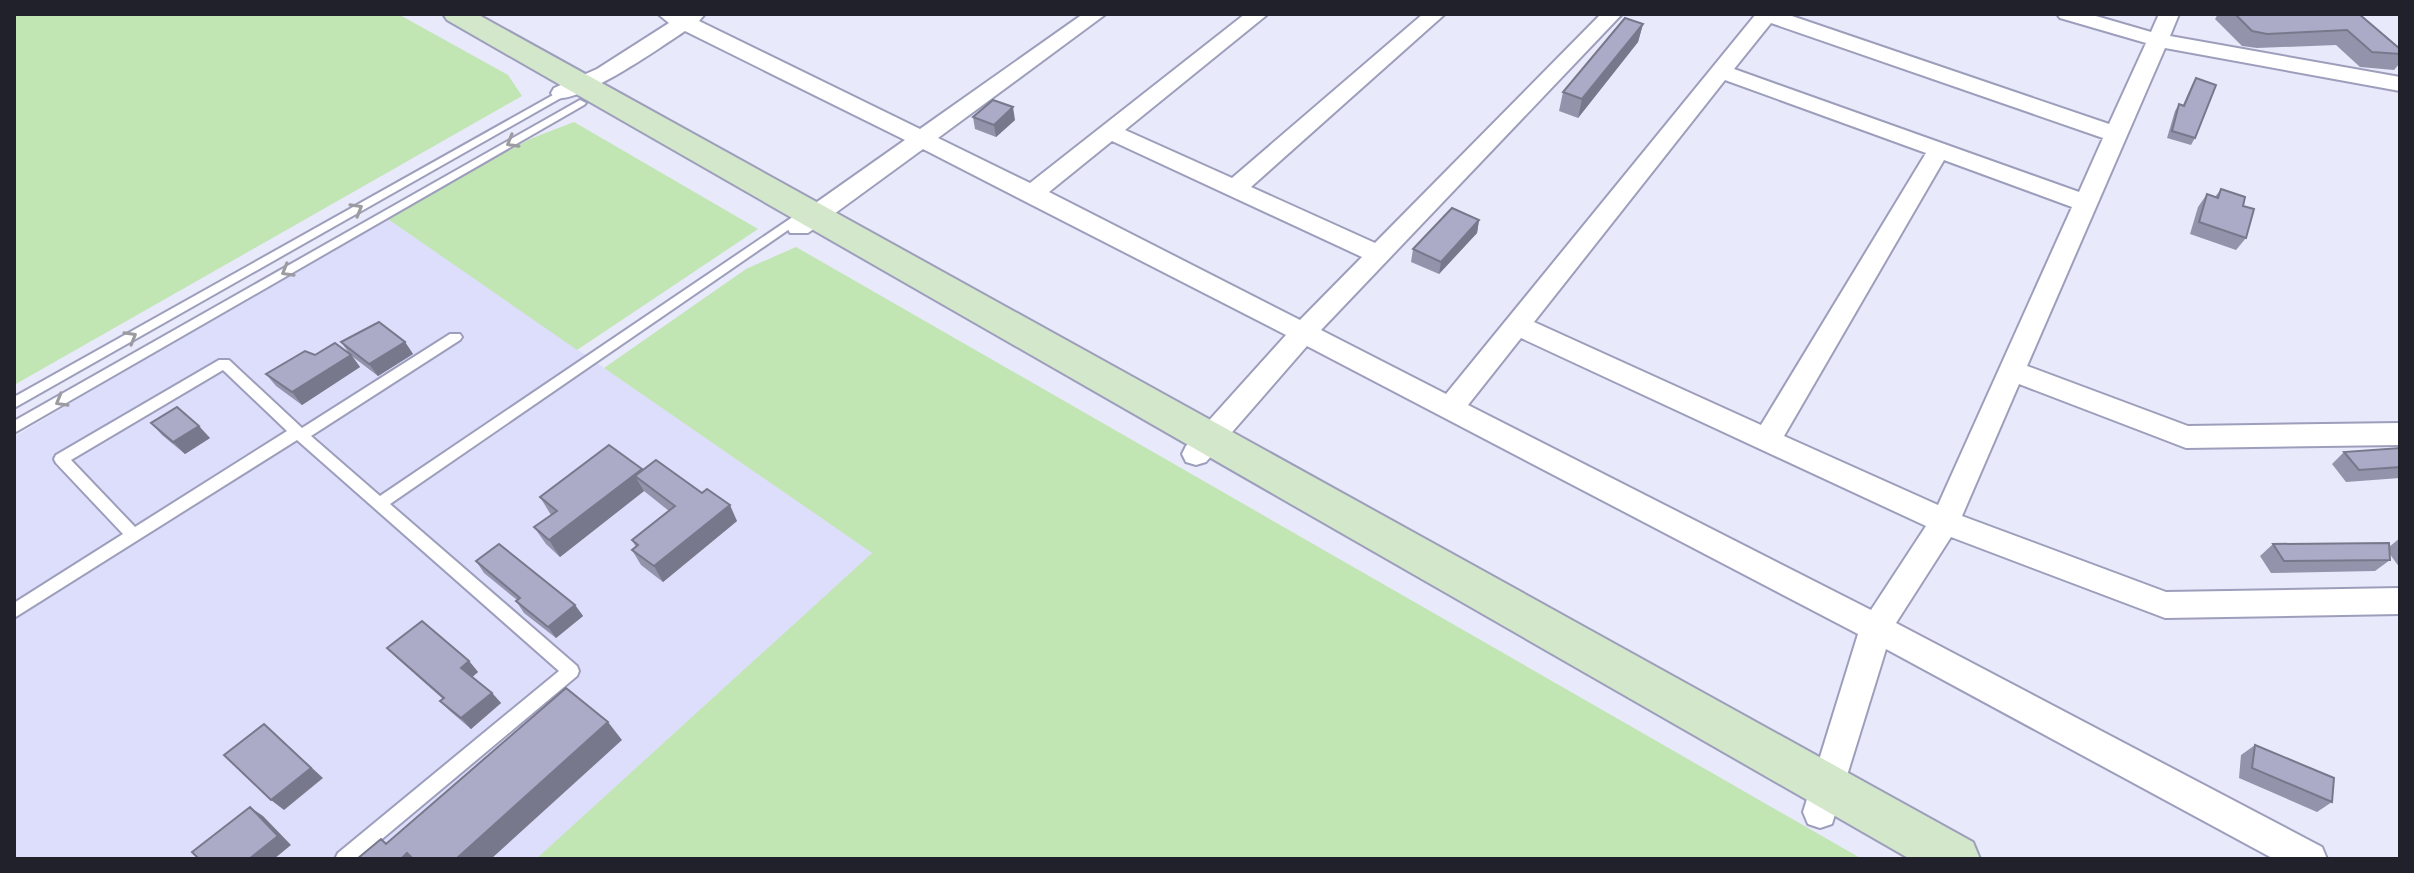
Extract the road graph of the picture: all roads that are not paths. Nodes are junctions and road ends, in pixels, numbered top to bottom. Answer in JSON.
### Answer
{"nodes":[{"id":1,"x":425,"y":14,"type":"edge"},
{"id":2,"x":457,"y":14,"type":"edge"},
{"id":3,"x":1096,"y":14,"type":"edge"},
{"id":4,"x":1258,"y":14,"type":"edge"},
{"id":5,"x":1404,"y":14,"type":"edge"},
{"id":6,"x":1612,"y":14,"type":"edge"},
{"id":7,"x":1767,"y":14,"type":"edge"},
{"id":8,"x":2067,"y":14,"type":"edge"},
{"id":9,"x":2169,"y":14,"type":"edge"},
{"id":10,"x":683,"y":17,"type":"edge"},
{"id":11,"x":1430,"y":18,"type":"edge"},
{"id":12,"x":2157,"y":40,"type":"junction"},
{"id":13,"x":1721,"y":71,"type":"junction"},
{"id":14,"x":2397,"y":87,"type":"edge"},
{"id":15,"x":585,"y":89,"type":"junction"},
{"id":16,"x":1108,"y":131,"type":"junction"},
{"id":17,"x":2118,"y":135,"type":"junction"},
{"id":18,"x":922,"y":140,"type":"junction"},
{"id":19,"x":1939,"y":150,"type":"junction"},
{"id":20,"x":1235,"y":188,"type":"junction"},
{"id":21,"x":1032,"y":193,"type":"junction"},
{"id":22,"x":2087,"y":204,"type":"junction"},
{"id":23,"x":803,"y":219,"type":"junction"},
{"id":24,"x":1379,"y":255,"type":"junction"},
{"id":25,"x":1517,"y":325,"type":"junction"},
{"id":26,"x":1303,"y":333,"type":"junction"},
{"id":27,"x":455,"y":337,"type":"dead end"},
{"id":28,"x":2014,"y":371,"type":"junction"},
{"id":29,"x":14,"y":403,"type":"edge"},
{"id":30,"x":1449,"y":409,"type":"junction"},
{"id":31,"x":14,"y":428,"type":"edge"},
{"id":32,"x":299,"y":434,"type":"junction"},
{"id":33,"x":2400,"y":434,"type":"edge"},
{"id":34,"x":1767,"y":440,"type":"junction"},
{"id":35,"x":1203,"y":447,"type":"junction"},
{"id":36,"x":380,"y":503,"type":"junction"},
{"id":37,"x":1945,"y":522,"type":"junction"},
{"id":38,"x":133,"y":535,"type":"junction"},
{"id":39,"x":2400,"y":601,"type":"edge"},
{"id":40,"x":14,"y":611,"type":"edge"},
{"id":41,"x":1876,"y":628,"type":"junction"},
{"id":42,"x":1823,"y":800,"type":"junction"},
{"id":43,"x":1914,"y":853,"type":"edge"},
{"id":44,"x":344,"y":859,"type":"edge"},
{"id":45,"x":1956,"y":859,"type":"edge"},
{"id":46,"x":2309,"y":859,"type":"edge"}],
"edges":[{"from":1,"to":15,"type":"street"},
{"from":2,"to":15,"type":"street"},
{"from":3,"to":18,"type":"street"},
{"from":4,"to":16,"type":"street"},
{"from":5,"to":11,"type":"street"},
{"from":6,"to":24,"type":"street"},
{"from":7,"to":13,"type":"street"},
{"from":7,"to":17,"type":"street"},
{"from":8,"to":12,"type":"street"},
{"from":9,"to":12,"type":"street"},
{"from":10,"to":15,"type":"street"},
{"from":10,"to":18,"type":"street"},
{"from":11,"to":20,"type":"street"},
{"from":12,"to":14,"type":"street"},
{"from":12,"to":17,"type":"street"},
{"from":13,"to":19,"type":"street"},
{"from":13,"to":25,"type":"street"},
{"from":15,"to":23,"type":"street"},
{"from":29,"to":15,"type":"lane","one_way":true},
{"from":15,"to":31,"type":"lane","one_way":true},
{"from":16,"to":20,"type":"street"},
{"from":16,"to":21,"type":"street"},
{"from":17,"to":22,"type":"street"},
{"from":18,"to":21,"type":"street"},
{"from":18,"to":23,"type":"street"},
{"from":19,"to":22,"type":"street"},
{"from":19,"to":34,"type":"street"},
{"from":20,"to":24,"type":"street"},
{"from":21,"to":26,"type":"street"},
{"from":22,"to":28,"type":"street"},
{"from":23,"to":35,"type":"street"},
{"from":23,"to":36,"type":"lane"},
{"from":24,"to":26,"type":"street"},
{"from":25,"to":30,"type":"street"},
{"from":25,"to":34,"type":"street"},
{"from":26,"to":30,"type":"street"},
{"from":26,"to":35,"type":"street"},
{"from":27,"to":32,"type":"lane"},
{"from":28,"to":33,"type":"street"},
{"from":28,"to":37,"type":"street"},
{"from":30,"to":41,"type":"street"},
{"from":32,"to":36,"type":"lane"},
{"from":32,"to":38,"type":"lane"},
{"from":32,"to":38,"type":"lane"},
{"from":34,"to":37,"type":"street"},
{"from":35,"to":42,"type":"street"},
{"from":36,"to":44,"type":"lane"},
{"from":37,"to":39,"type":"street"},
{"from":37,"to":41,"type":"street"},
{"from":38,"to":40,"type":"lane"},
{"from":41,"to":42,"type":"street"},
{"from":41,"to":46,"type":"street"},
{"from":42,"to":43,"type":"street"},
{"from":43,"to":45,"type":"street"}]}
